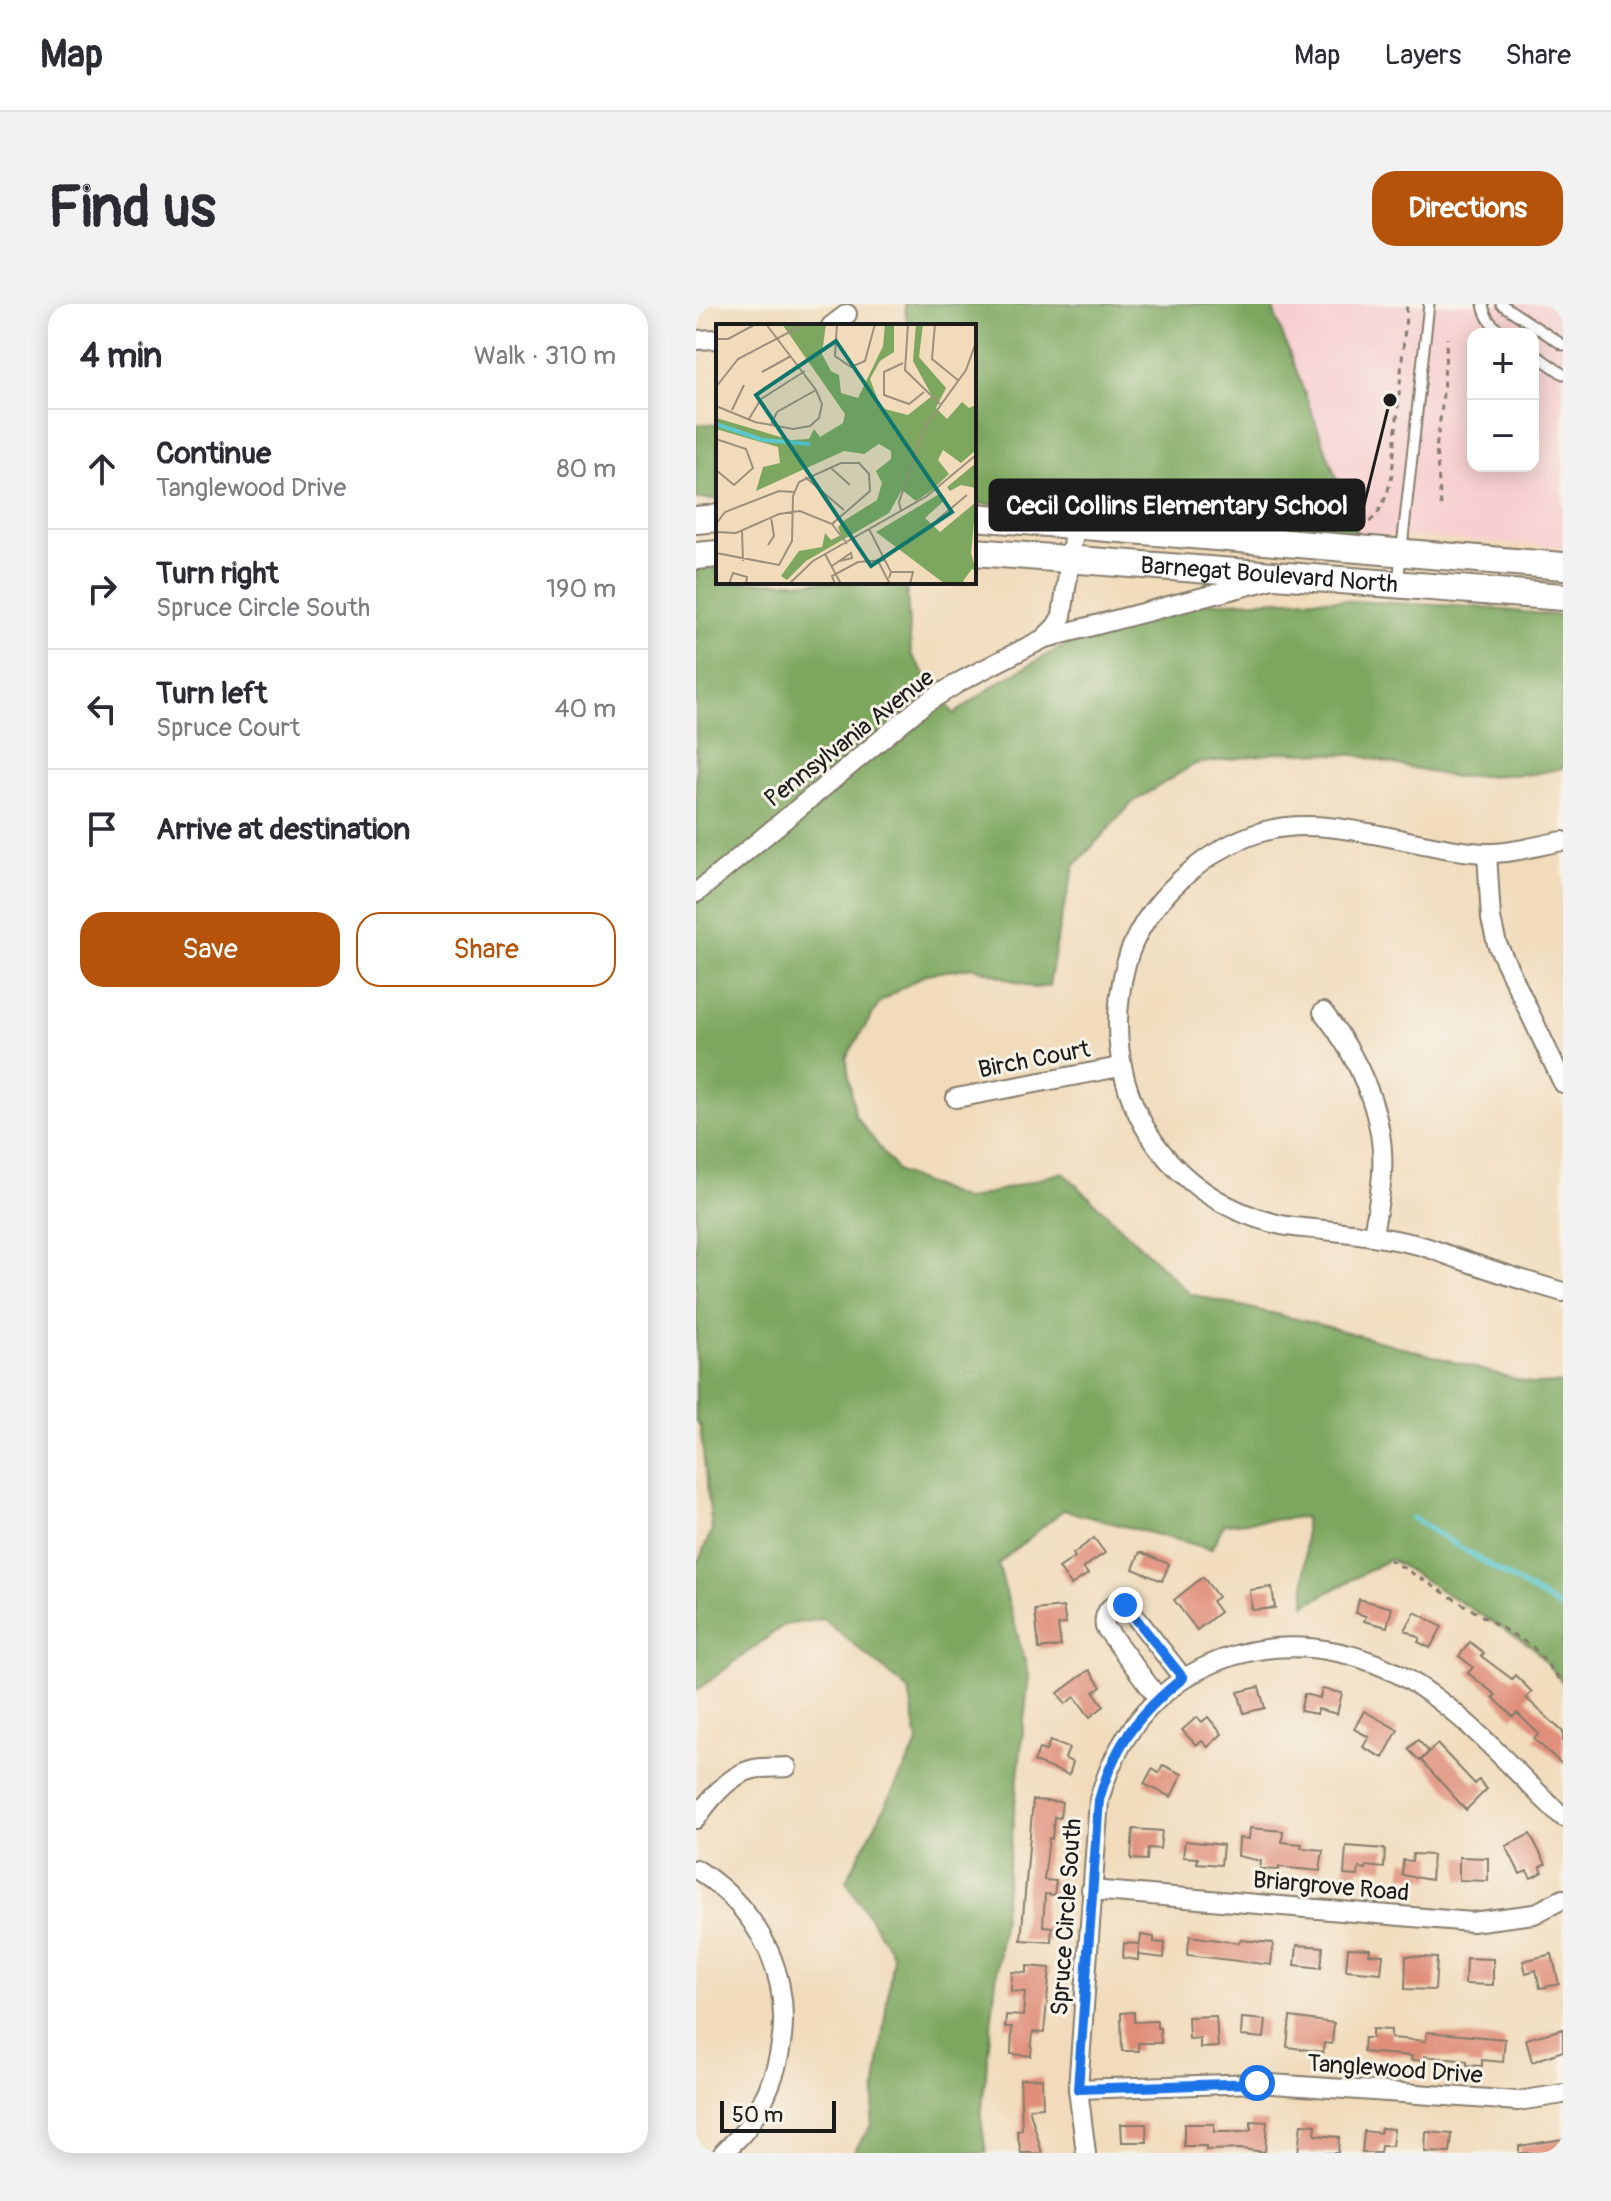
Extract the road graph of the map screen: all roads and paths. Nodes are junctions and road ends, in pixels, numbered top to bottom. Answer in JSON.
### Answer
{"nodes":[{"id":1,"x":1407,"y":304,"type":"edge"},
{"id":2,"x":1429,"y":304,"type":"edge"},
{"id":3,"x":1483,"y":304,"type":"edge"},
{"id":4,"x":1501,"y":304,"type":"edge"},
{"id":5,"x":847,"y":314,"type":"dead end"},
{"id":6,"x":834,"y":324,"type":"edge"},
{"id":7,"x":1497,"y":328,"type":"edge"},
{"id":8,"x":1447,"y":338,"type":"dead end"},
{"id":9,"x":716,"y":339,"type":"edge"},
{"id":10,"x":696,"y":340,"type":"edge"},
{"id":11,"x":1563,"y":345,"type":"edge"},
{"id":12,"x":1539,"y":357,"type":"edge"},
{"id":13,"x":1563,"y":374,"type":"edge"},
{"id":14,"x":1441,"y":506,"type":"dead end"},
{"id":15,"x":976,"y":517,"type":"edge"},
{"id":16,"x":716,"y":518,"type":"edge"},
{"id":17,"x":696,"y":520,"type":"edge"},
{"id":18,"x":1075,"y":525,"type":"junction"},
{"id":19,"x":1359,"y":528,"type":"dead end"},
{"id":20,"x":976,"y":552,"type":"edge"},
{"id":21,"x":1401,"y":552,"type":"junction"},
{"id":22,"x":716,"y":554,"type":"edge"},
{"id":23,"x":696,"y":556,"type":"edge"},
{"id":24,"x":1070,"y":559,"type":"junction"},
{"id":25,"x":1563,"y":566,"type":"edge"},
{"id":26,"x":1287,"y":576,"type":"junction"},
{"id":27,"x":1398,"y":583,"type":"junction"},
{"id":28,"x":1563,"y":597,"type":"edge"},
{"id":29,"x":1043,"y":639,"type":"junction"},
{"id":30,"x":1563,"y":841,"type":"edge"},
{"id":31,"x":1487,"y":853,"type":"junction"},
{"id":32,"x":696,"y":893,"type":"edge"},
{"id":33,"x":1323,"y":1012,"type":"dead end"},
{"id":34,"x":1120,"y":1067,"type":"junction"},
{"id":35,"x":1563,"y":1083,"type":"edge"},
{"id":36,"x":956,"y":1098,"type":"dead end"},
{"id":37,"x":1373,"y":1235,"type":"junction"},
{"id":38,"x":1563,"y":1292,"type":"edge"},
{"id":39,"x":1389,"y":1559,"type":"dead end"},
{"id":40,"x":1183,"y":1678,"type":"junction"},
{"id":41,"x":1563,"y":1683,"type":"edge"},
{"id":42,"x":1158,"y":1698,"type":"junction"},
{"id":43,"x":787,"y":1767,"type":"dead end"},
{"id":44,"x":1563,"y":1817,"type":"edge"},
{"id":45,"x":696,"y":1819,"type":"edge"},
{"id":46,"x":696,"y":1869,"type":"edge"},
{"id":47,"x":1091,"y":1890,"type":"junction"},
{"id":48,"x":1563,"y":1899,"type":"edge"},
{"id":49,"x":1078,"y":2089,"type":"junction"},
{"id":50,"x":1563,"y":2094,"type":"edge"},
{"id":51,"x":723,"y":2153,"type":"edge"},
{"id":52,"x":1086,"y":2153,"type":"edge"}],
"edges":[{"from":1,"to":19,"type":"path"},
{"from":2,"to":21,"type":"lane"},
{"from":3,"to":7,"type":"lane"},
{"from":4,"to":11,"type":"lane"},
{"from":5,"to":6,"type":"street"},
{"from":8,"to":14,"type":"path"},
{"from":9,"to":10,"type":"street"},
{"from":12,"to":13,"type":"lane"},
{"from":15,"to":18,"type":"street","name":"Barnegat Boulevard North"},
{"from":16,"to":17,"type":"street"},
{"from":18,"to":21,"type":"street","name":"Barnegat Boulevard North"},
{"from":18,"to":24,"type":"street"},
{"from":20,"to":24,"type":"street","name":"Barnegat Boulevard North"},
{"from":21,"to":25,"type":"street","name":"Barnegat Boulevard North"},
{"from":21,"to":27,"type":"lane"},
{"from":22,"to":23,"type":"street"},
{"from":24,"to":26,"type":"street","name":"Barnegat Boulevard North"},
{"from":24,"to":29,"type":"street"},
{"from":26,"to":27,"type":"street","name":"Barnegat Boulevard North"},
{"from":26,"to":29,"type":"street","name":"Pennsylvania Avenue"},
{"from":27,"to":28,"type":"street","name":"Barnegat Boulevard North"},
{"from":29,"to":32,"type":"street","name":"Pennsylvania Avenue"},
{"from":30,"to":31,"type":"street"},
{"from":31,"to":34,"type":"street"},
{"from":31,"to":35,"type":"street"},
{"from":33,"to":37,"type":"street"},
{"from":34,"to":36,"type":"street","name":"Birch Court"},
{"from":34,"to":37,"type":"street"},
{"from":37,"to":38,"type":"street"},
{"from":39,"to":41,"type":"path"},
{"from":40,"to":42,"type":"street","name":"Spruce Circle South"},
{"from":40,"to":42,"type":"street"},
{"from":40,"to":44,"type":"street","name":"Spruce Circle South"},
{"from":42,"to":47,"type":"street","name":"Spruce Circle South"},
{"from":43,"to":45,"type":"street"},
{"from":46,"to":51,"type":"street"},
{"from":47,"to":48,"type":"street","name":"Briargrove Road"},
{"from":47,"to":49,"type":"street","name":"Spruce Circle South"},
{"from":49,"to":50,"type":"street","name":"Tanglewood Drive"},
{"from":49,"to":52,"type":"street","name":"Spruce Circle South"}]}
